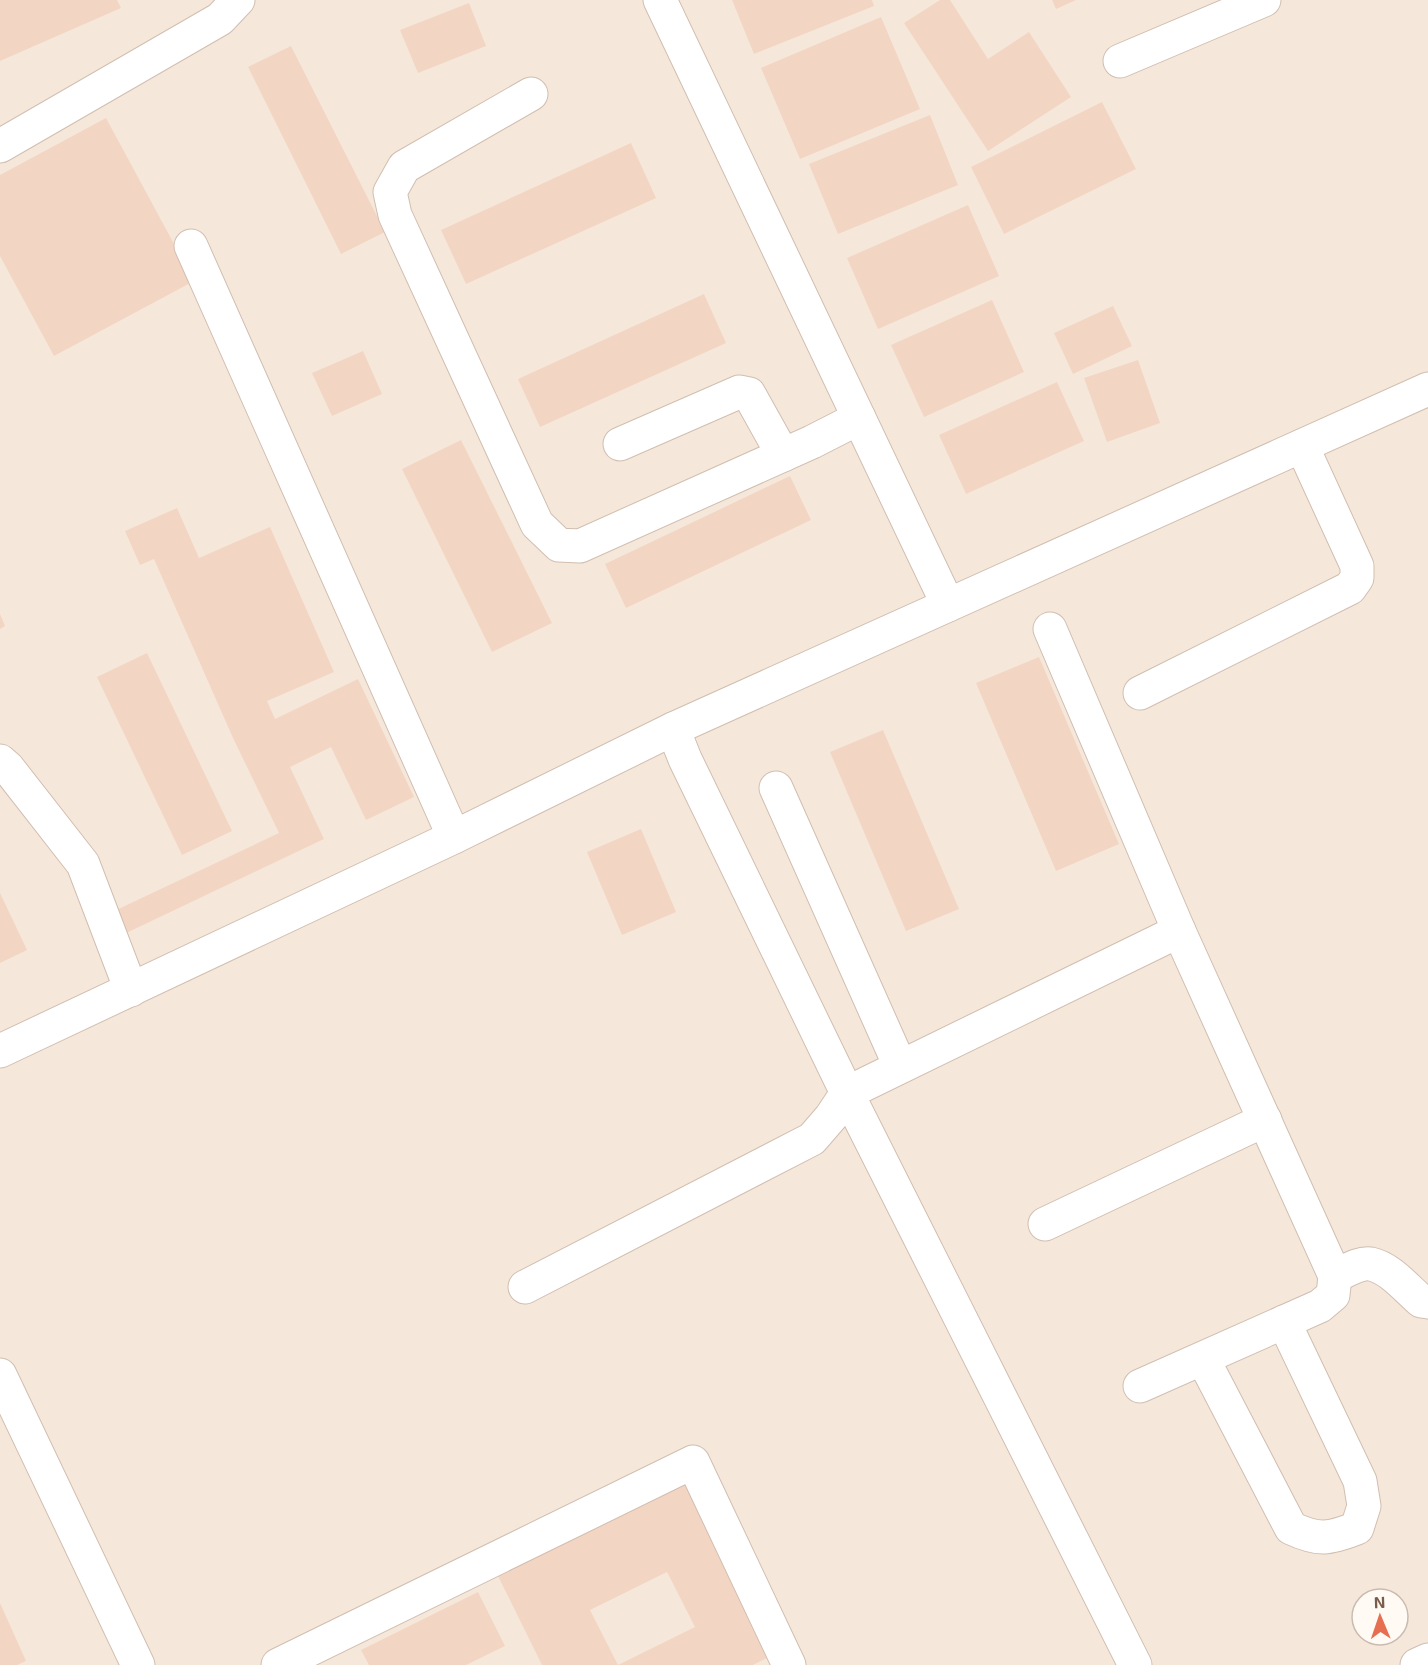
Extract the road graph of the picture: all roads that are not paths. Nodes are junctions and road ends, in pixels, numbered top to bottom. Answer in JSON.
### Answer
{"nodes":[{"id":1,"x":238,"y":0,"type":"edge"},
{"id":2,"x":660,"y":0,"type":"edge"},
{"id":3,"x":1264,"y":0,"type":"edge"},
{"id":4,"x":1120,"y":61,"type":"dead end"},
{"id":5,"x":531,"y":94,"type":"dead end"},
{"id":6,"x":0,"y":147,"type":"edge"},
{"id":7,"x":191,"y":246,"type":"dead end"},
{"id":8,"x":1428,"y":389,"type":"edge"},
{"id":9,"x":859,"y":418,"type":"junction"},
{"id":10,"x":620,"y":444,"type":"dead end"},
{"id":11,"x":1302,"y":447,"type":"junction"},
{"id":12,"x":783,"y":455,"type":"junction"},
{"id":13,"x":948,"y":605,"type":"junction"},
{"id":14,"x":1050,"y":629,"type":"dead end"},
{"id":15,"x":1140,"y":693,"type":"dead end"},
{"id":16,"x":674,"y":729,"type":"junction"},
{"id":17,"x":0,"y":761,"type":"edge"},
{"id":18,"x":776,"y":788,"type":"dead end"},
{"id":19,"x":454,"y":837,"type":"junction"},
{"id":20,"x":1179,"y":931,"type":"junction"},
{"id":21,"x":131,"y":990,"type":"junction"},
{"id":22,"x":0,"y":1051,"type":"edge"},
{"id":23,"x":900,"y":1066,"type":"junction"},
{"id":24,"x":847,"y":1093,"type":"junction"},
{"id":25,"x":1265,"y":1120,"type":"junction"},
{"id":26,"x":1045,"y":1224,"type":"dead end"},
{"id":27,"x":1335,"y":1276,"type":"junction"},
{"id":28,"x":525,"y":1287,"type":"dead end"},
{"id":29,"x":1428,"y":1302,"type":"edge"},
{"id":30,"x":1284,"y":1322,"type":"junction"},
{"id":31,"x":1203,"y":1359,"type":"junction"},
{"id":32,"x":0,"y":1376,"type":"edge"},
{"id":33,"x":1140,"y":1386,"type":"dead end"},
{"id":34,"x":1428,"y":1660,"type":"edge"},
{"id":35,"x":138,"y":1665,"type":"edge"},
{"id":36,"x":278,"y":1665,"type":"edge"},
{"id":37,"x":789,"y":1665,"type":"edge"},
{"id":38,"x":1135,"y":1665,"type":"edge"},
{"id":39,"x":1417,"y":1665,"type":"edge"}],
"edges":[{"from":1,"to":6,"type":"street"},
{"from":2,"to":9,"type":"street"},
{"from":3,"to":4,"type":"street"},
{"from":5,"to":12,"type":"street"},
{"from":7,"to":19,"type":"street"},
{"from":8,"to":11,"type":"street"},
{"from":9,"to":12,"type":"street"},
{"from":9,"to":13,"type":"street"},
{"from":10,"to":12,"type":"street"},
{"from":11,"to":13,"type":"street"},
{"from":11,"to":15,"type":"street"},
{"from":13,"to":16,"type":"street"},
{"from":14,"to":20,"type":"street"},
{"from":16,"to":19,"type":"street"},
{"from":16,"to":24,"type":"street"},
{"from":17,"to":21,"type":"street"},
{"from":18,"to":23,"type":"street"},
{"from":19,"to":21,"type":"street"},
{"from":20,"to":23,"type":"street"},
{"from":20,"to":25,"type":"street"},
{"from":21,"to":22,"type":"street"},
{"from":23,"to":24,"type":"street"},
{"from":24,"to":28,"type":"street"},
{"from":24,"to":38,"type":"street"},
{"from":25,"to":26,"type":"street"},
{"from":25,"to":27,"type":"street"},
{"from":27,"to":29,"type":"street"},
{"from":27,"to":30,"type":"street"},
{"from":30,"to":31,"type":"street"},
{"from":30,"to":31,"type":"street"},
{"from":31,"to":33,"type":"street"},
{"from":32,"to":35,"type":"street"},
{"from":34,"to":39,"type":"street"},
{"from":36,"to":37,"type":"street"}]}
